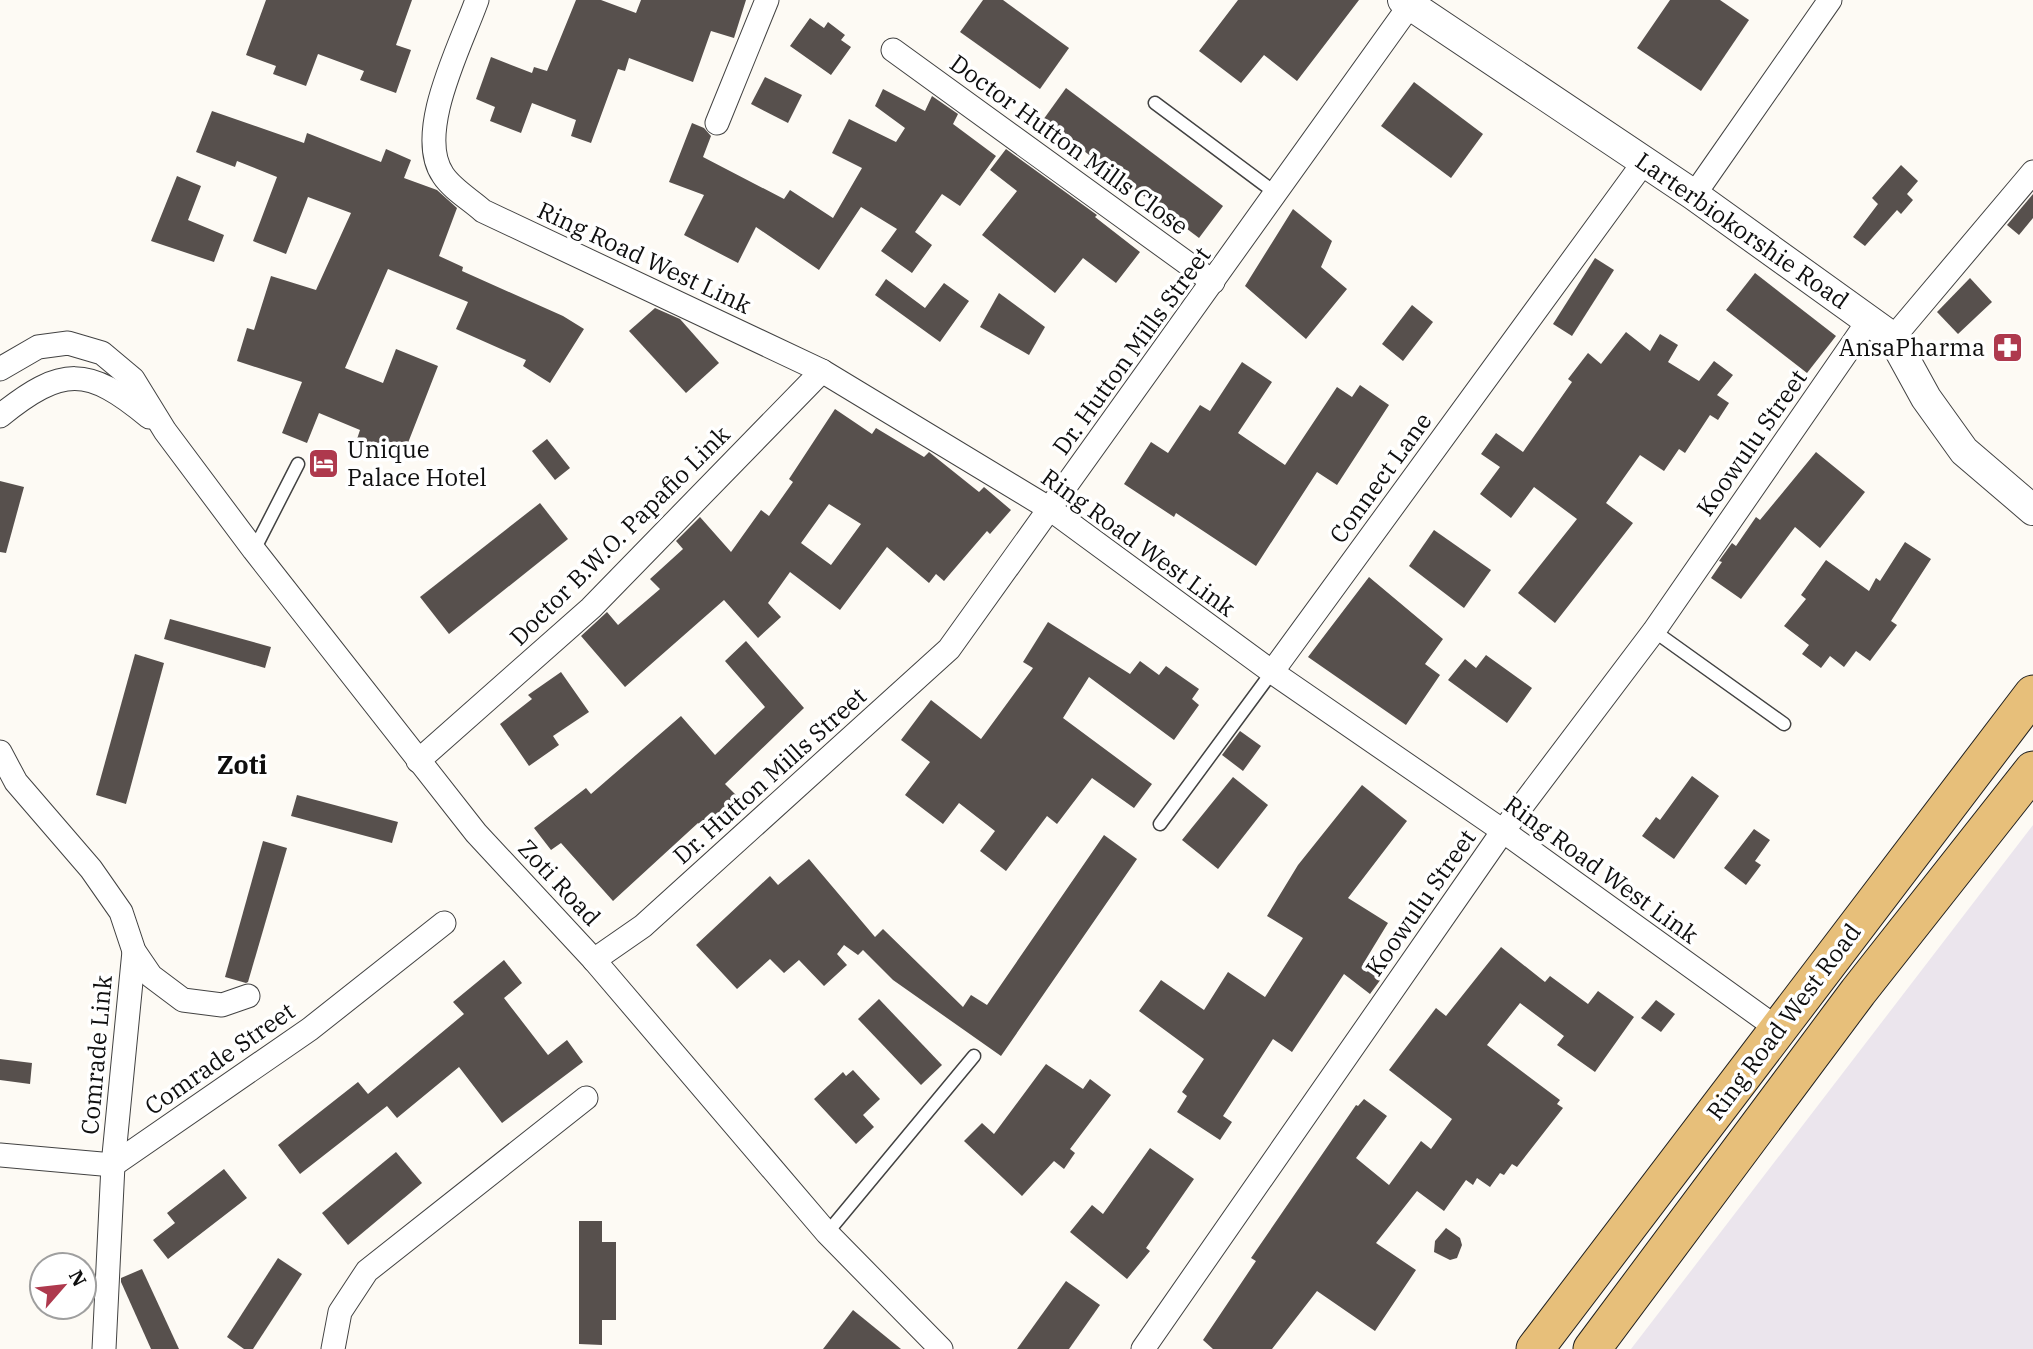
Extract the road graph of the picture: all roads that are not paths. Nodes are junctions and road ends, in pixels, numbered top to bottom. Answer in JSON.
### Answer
{"nodes":[{"id":1,"x":477,"y":0,"type":"edge"},
{"id":2,"x":766,"y":0,"type":"edge"},
{"id":3,"x":1830,"y":0,"type":"edge"},
{"id":4,"x":1408,"y":2,"type":"edge"},
{"id":5,"x":893,"y":50,"type":"dead end"},
{"id":6,"x":1154,"y":103,"type":"dead end"},
{"id":7,"x":717,"y":123,"type":"dead end"},
{"id":8,"x":1644,"y":162,"type":"junction"},
{"id":9,"x":2033,"y":172,"type":"edge"},
{"id":10,"x":1277,"y":194,"type":"junction"},
{"id":11,"x":1694,"y":195,"type":"junction"},
{"id":12,"x":1213,"y":282,"type":"junction"},
{"id":13,"x":1869,"y":320,"type":"junction"},
{"id":14,"x":1893,"y":338,"type":"junction"},
{"id":15,"x":0,"y":369,"type":"edge"},
{"id":16,"x":822,"y":371,"type":"junction"},
{"id":17,"x":0,"y":416,"type":"edge"},
{"id":18,"x":165,"y":431,"type":"junction"},
{"id":19,"x":298,"y":464,"type":"dead end"},
{"id":20,"x":1050,"y":509,"type":"junction"},
{"id":21,"x":2033,"y":510,"type":"edge"},
{"id":22,"x":254,"y":550,"type":"junction"},
{"id":23,"x":1654,"y":631,"type":"junction"},
{"id":24,"x":1272,"y":672,"type":"junction"},
{"id":25,"x":2033,"y":694,"type":"edge"},
{"id":26,"x":1784,"y":724,"type":"dead end"},
{"id":27,"x":2033,"y":744,"type":"edge"},
{"id":28,"x":0,"y":752,"type":"edge"},
{"id":29,"x":418,"y":761,"type":"junction"},
{"id":30,"x":2033,"y":770,"type":"edge"},
{"id":31,"x":2006,"y":805,"type":"junction"},
{"id":32,"x":1160,"y":824,"type":"dead end"},
{"id":33,"x":1503,"y":831,"type":"junction"},
{"id":34,"x":444,"y":923,"type":"dead end"},
{"id":35,"x":134,"y":951,"type":"junction"},
{"id":36,"x":594,"y":960,"type":"junction"},
{"id":37,"x":248,"y":996,"type":"dead end"},
{"id":38,"x":1778,"y":1030,"type":"junction"},
{"id":39,"x":974,"y":1056,"type":"dead end"},
{"id":40,"x":586,"y":1098,"type":"dead end"},
{"id":41,"x":0,"y":1155,"type":"edge"},
{"id":42,"x":113,"y":1165,"type":"junction"},
{"id":43,"x":827,"y":1233,"type":"junction"},
{"id":44,"x":104,"y":1349,"type":"edge"},
{"id":45,"x":333,"y":1349,"type":"edge"},
{"id":46,"x":941,"y":1349,"type":"edge"},
{"id":47,"x":1143,"y":1349,"type":"edge"},
{"id":48,"x":1535,"y":1349,"type":"edge"},
{"id":49,"x":1592,"y":1349,"type":"edge"}],
"edges":[{"from":1,"to":16,"type":"street","name":"Ring Road West Link"},
{"from":2,"to":7,"type":"street"},
{"from":3,"to":11,"type":"street"},
{"from":4,"to":8,"type":"street","name":"Larterbiokorshie Road"},
{"from":4,"to":10,"type":"street","name":"Dr. Hutton Mills Street"},
{"from":5,"to":12,"type":"street","name":"Doctor Hutton Mills Close"},
{"from":6,"to":10,"type":"lane"},
{"from":8,"to":11,"type":"street","name":"Larterbiokorshie Road"},
{"from":8,"to":24,"type":"street","name":"Connect Lane"},
{"from":9,"to":14,"type":"street"},
{"from":10,"to":12,"type":"street","name":"Dr. Hutton Mills Street"},
{"from":11,"to":13,"type":"street","name":"Larterbiokorshie Road"},
{"from":12,"to":20,"type":"street","name":"Dr. Hutton Mills Street"},
{"from":13,"to":14,"type":"street","name":"Larterbiokorshie Road"},
{"from":13,"to":23,"type":"street","name":"Koowulu Street"},
{"from":14,"to":21,"type":"street","name":"Larterbiokorshie Road"},
{"from":15,"to":18,"type":"street","name":"Zoti Road"},
{"from":16,"to":20,"type":"street","name":"Ring Road West Link"},
{"from":16,"to":29,"type":"street","name":"Doctor B.W.O. Papafio Link"},
{"from":17,"to":18,"type":"street","name":"Zoti Road"},
{"from":18,"to":22,"type":"street","name":"Zoti Road"},
{"from":19,"to":22,"type":"lane"},
{"from":20,"to":24,"type":"street","name":"Ring Road West Link"},
{"from":20,"to":36,"type":"street","name":"Dr. Hutton Mills Street"},
{"from":22,"to":29,"type":"street","name":"Zoti Road"},
{"from":23,"to":26,"type":"lane"},
{"from":23,"to":33,"type":"street","name":"Koowulu Street"},
{"from":24,"to":32,"type":"lane","name":"Connect Lane"},
{"from":24,"to":33,"type":"street","name":"Ring Road West Link"},
{"from":25,"to":38,"type":"main road","name":"Ring Road West Road"},
{"from":27,"to":31,"type":"main road"},
{"from":28,"to":35,"type":"street"},
{"from":29,"to":36,"type":"street","name":"Zoti Road"},
{"from":30,"to":31,"type":"main road","name":"Ring Road West Road"},
{"from":31,"to":49,"type":"main road","name":"Ring Road West Road"},
{"from":33,"to":38,"type":"street","name":"Ring Road West Link"},
{"from":33,"to":47,"type":"street","name":"Koowulu Street"},
{"from":34,"to":42,"type":"street","name":"Comrade Street"},
{"from":35,"to":37,"type":"street"},
{"from":35,"to":42,"type":"street","name":"Comrade Link"},
{"from":36,"to":43,"type":"street","name":"Zoti Road"},
{"from":38,"to":48,"type":"main road","name":"Ring Road West Road"},
{"from":39,"to":43,"type":"lane"},
{"from":40,"to":45,"type":"street"},
{"from":41,"to":42,"type":"street"},
{"from":42,"to":44,"type":"street","name":"Comrade Link"},
{"from":43,"to":46,"type":"street","name":"Zoti Road"}]}
